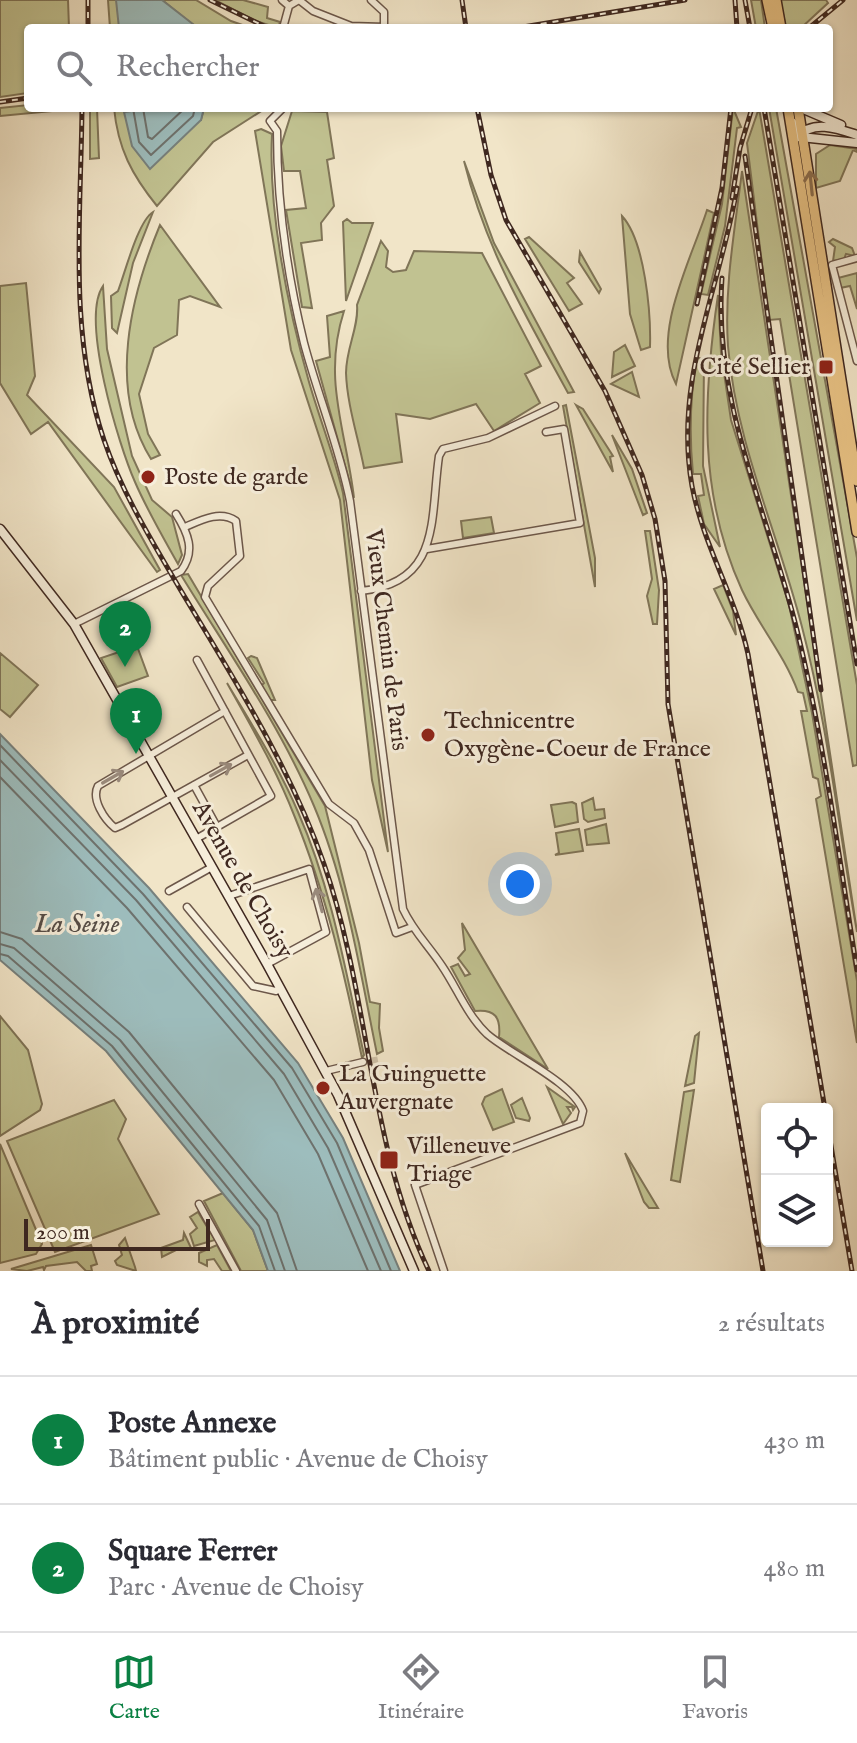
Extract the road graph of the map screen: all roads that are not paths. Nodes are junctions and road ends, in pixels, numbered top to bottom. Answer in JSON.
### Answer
{"nodes":[{"id":1,"x":282,"y":0,"type":"edge"},
{"id":2,"x":371,"y":0,"type":"edge"},
{"id":3,"x":767,"y":0,"type":"edge"},
{"id":4,"x":776,"y":0,"type":"edge"},
{"id":5,"x":289,"y":6,"type":"junction"},
{"id":6,"x":284,"y":24,"type":"edge"},
{"id":7,"x":346,"y":24,"type":"edge"},
{"id":8,"x":384,"y":24,"type":"edge"},
{"id":9,"x":772,"y":24,"type":"edge"},
{"id":10,"x":780,"y":24,"type":"edge"},
{"id":11,"x":279,"y":112,"type":"edge"},
{"id":12,"x":788,"y":112,"type":"edge"},
{"id":13,"x":801,"y":112,"type":"edge"},
{"id":14,"x":809,"y":112,"type":"edge"},
{"id":15,"x":857,"y":133,"type":"edge"},
{"id":16,"x":804,"y":138,"type":"junction"},
{"id":17,"x":857,"y":143,"type":"edge"},
{"id":18,"x":792,"y":151,"type":"junction"},
{"id":19,"x":857,"y":258,"type":"edge"},
{"id":20,"x":857,"y":361,"type":"edge"},
{"id":21,"x":555,"y":406,"type":"dead end"},
{"id":22,"x":546,"y":432,"type":"dead end"},
{"id":23,"x":857,"y":481,"type":"edge"},
{"id":24,"x":176,"y":514,"type":"dead end"},
{"id":25,"x":856,"y":519,"type":"edge"},
{"id":26,"x":185,"y":527,"type":"junction"},
{"id":27,"x":0,"y":529,"type":"edge"},
{"id":28,"x":857,"y":532,"type":"edge"},
{"id":29,"x":427,"y":549,"type":"junction"},
{"id":30,"x":361,"y":591,"type":"junction"},
{"id":31,"x":74,"y":624,"type":"junction"},
{"id":32,"x":197,"y":660,"type":"dead end"},
{"id":33,"x":225,"y":711,"type":"junction"},
{"id":34,"x":148,"y":755,"type":"junction"},
{"id":35,"x":248,"y":755,"type":"junction"},
{"id":36,"x":194,"y":785,"type":"junction"},
{"id":37,"x":172,"y":798,"type":"junction"},
{"id":38,"x":217,"y":827,"type":"junction"},
{"id":39,"x":196,"y":839,"type":"junction"},
{"id":40,"x":212,"y":867,"type":"junction"},
{"id":41,"x":169,"y":891,"type":"dead end"},
{"id":42,"x":229,"y":896,"type":"junction"},
{"id":43,"x":187,"y":907,"type":"dead end"},
{"id":44,"x":412,"y":927,"type":"junction"},
{"id":45,"x":267,"y":964,"type":"junction"},
{"id":46,"x":280,"y":988,"type":"junction"},
{"id":47,"x":363,"y":1062,"type":"tunnel mouth"},
{"id":48,"x":326,"y":1071,"type":"junction"},
{"id":49,"x":199,"y":1204,"type":"dead end"},
{"id":50,"x":236,"y":1271,"type":"edge"},
{"id":51,"x":414,"y":1271,"type":"edge"},
{"id":52,"x":444,"y":1271,"type":"edge"}],
"edges":[{"from":1,"to":5,"type":"street"},
{"from":2,"to":8,"type":"street"},
{"from":3,"to":9,"type":"main road"},
{"from":4,"to":10,"type":"main road"},
{"from":5,"to":6,"type":"street"},
{"from":5,"to":7,"type":"street"},
{"from":11,"to":30,"type":"street","name":"Vieux Chemin de Paris"},
{"from":12,"to":16,"type":"main road"},
{"from":12,"to":18,"type":"main road"},
{"from":13,"to":16,"type":"main road"},
{"from":14,"to":15,"type":"main road"},
{"from":15,"to":16,"type":"main road"},
{"from":16,"to":17,"type":"main road"},
{"from":16,"to":18,"type":"main road"},
{"from":23,"to":16,"type":"main road","one_way":true},
{"from":18,"to":25,"type":"main road"},
{"from":19,"to":20,"type":"street"},
{"from":21,"to":29,"type":"street"},
{"from":22,"to":29,"type":"street"},
{"from":24,"to":26,"type":"street"},
{"from":25,"to":28,"type":"main road"},
{"from":26,"to":31,"type":"street"},
{"from":26,"to":44,"type":"street"},
{"from":27,"to":31,"type":"main road","name":"Avenue de Choisy"},
{"from":29,"to":30,"type":"street"},
{"from":30,"to":44,"type":"street","name":"Vieux Chemin de Paris"},
{"from":31,"to":34,"type":"main road","name":"Avenue de Choisy"},
{"from":32,"to":33,"type":"street"},
{"from":33,"to":34,"type":"street"},
{"from":33,"to":35,"type":"street"},
{"from":34,"to":37,"type":"main road","name":"Avenue de Choisy"},
{"from":37,"to":34,"type":"street","one_way":true},
{"from":36,"to":35,"type":"street","one_way":true},
{"from":35,"to":38,"type":"street"},
{"from":36,"to":37,"type":"street"},
{"from":36,"to":38,"type":"street"},
{"from":37,"to":39,"type":"main road","name":"Avenue de Choisy"},
{"from":38,"to":39,"type":"street"},
{"from":39,"to":40,"type":"main road","name":"Avenue de Choisy"},
{"from":40,"to":41,"type":"street"},
{"from":40,"to":42,"type":"main road","name":"Avenue de Choisy"},
{"from":42,"to":45,"type":"main road","name":"Avenue de Choisy"},
{"from":45,"to":42,"type":"street","one_way":true},
{"from":43,"to":46,"type":"street"},
{"from":44,"to":52,"type":"street","name":"Vieux Chemin de Paris"},
{"from":45,"to":46,"type":"main road","name":"Avenue de Choisy"},
{"from":46,"to":48,"type":"main road","name":"Avenue de Choisy"},
{"from":47,"to":48,"type":"street"},
{"from":48,"to":51,"type":"main road","name":"Avenue de Choisy"},
{"from":49,"to":50,"type":"street"}]}
